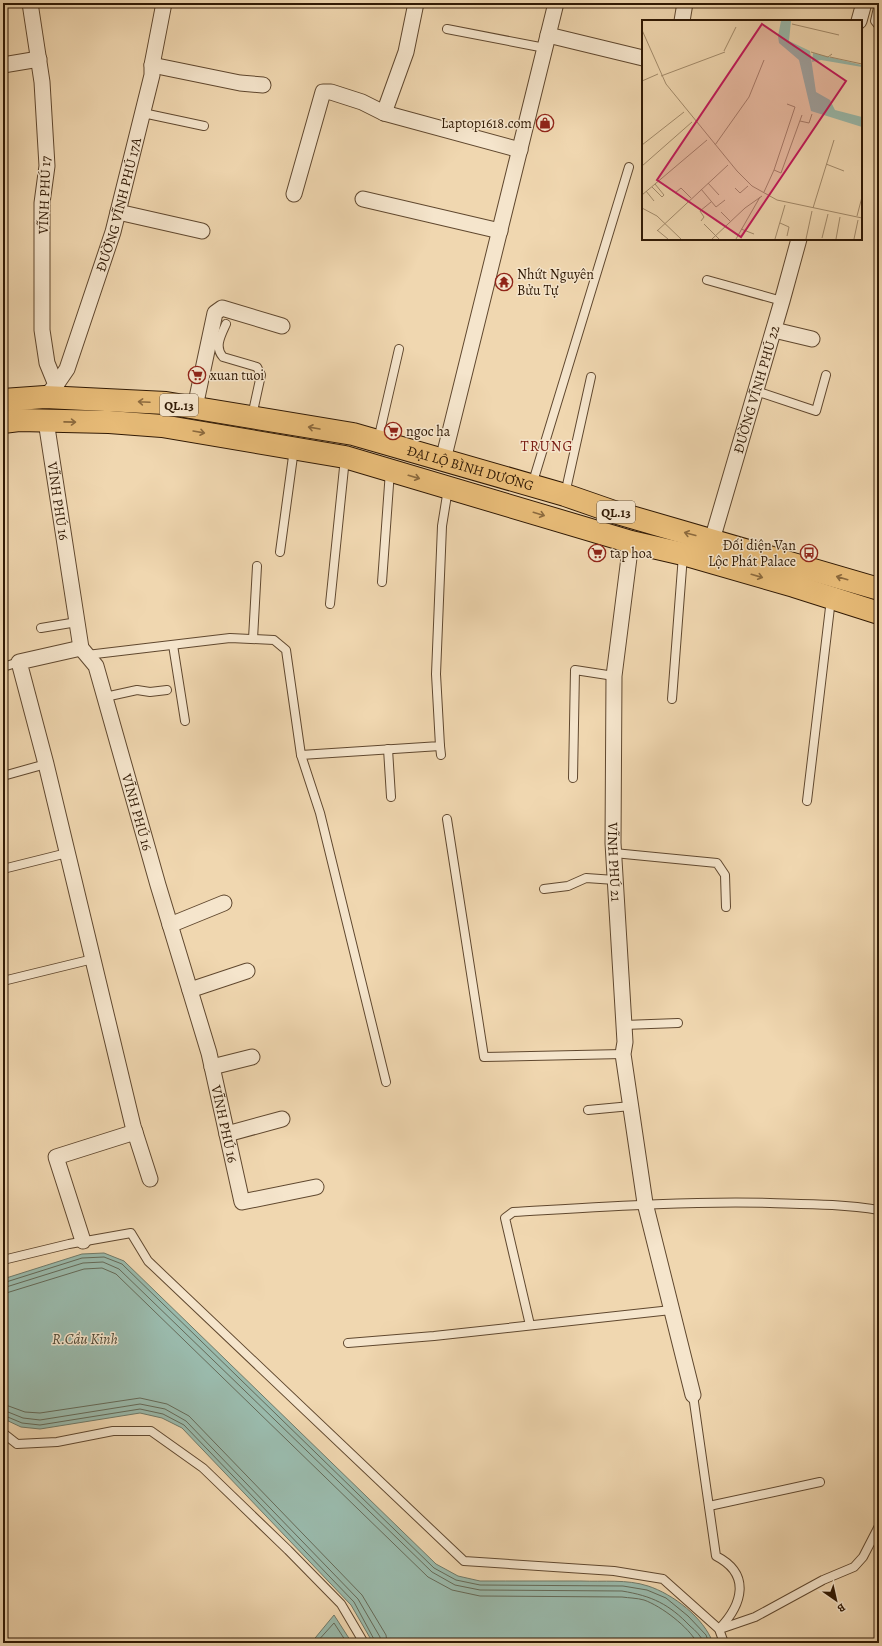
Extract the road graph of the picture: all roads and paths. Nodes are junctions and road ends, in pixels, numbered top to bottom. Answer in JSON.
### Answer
{"nodes":[{"id":1,"x":30,"y":3,"type":"edge"},
{"id":2,"x":164,"y":3,"type":"edge"},
{"id":3,"x":416,"y":3,"type":"edge"},
{"id":4,"x":556,"y":3,"type":"edge"},
{"id":5,"x":685,"y":3,"type":"edge"},
{"id":6,"x":864,"y":3,"type":"edge"},
{"id":7,"x":879,"y":3,"type":"edge"},
{"id":8,"x":682,"y":20,"type":"edge"},
{"id":9,"x":859,"y":20,"type":"edge"},
{"id":10,"x":879,"y":26,"type":"edge"},
{"id":11,"x":447,"y":29,"type":"dead end"},
{"id":12,"x":546,"y":42,"type":"junction"},
{"id":13,"x":642,"y":58,"type":"edge"},
{"id":14,"x":39,"y":59,"type":"junction"},
{"id":15,"x":3,"y":64,"type":"edge"},
{"id":16,"x":152,"y":65,"type":"junction"},
{"id":17,"x":263,"y":85,"type":"dead end"},
{"id":18,"x":143,"y":113,"type":"junction"},
{"id":19,"x":384,"y":113,"type":"junction"},
{"id":20,"x":204,"y":126,"type":"dead end"},
{"id":21,"x":520,"y":150,"type":"junction"},
{"id":22,"x":629,"y":167,"type":"dead end"},
{"id":23,"x":294,"y":194,"type":"dead end"},
{"id":24,"x":363,"y":199,"type":"dead end"},
{"id":25,"x":118,"y":212,"type":"junction"},
{"id":26,"x":202,"y":231,"type":"dead end"},
{"id":27,"x":500,"y":231,"type":"junction"},
{"id":28,"x":798,"y":240,"type":"edge"},
{"id":29,"x":707,"y":280,"type":"dead end"},
{"id":30,"x":782,"y":301,"type":"junction"},
{"id":31,"x":226,"y":324,"type":"dead end"},
{"id":32,"x":282,"y":326,"type":"dead end"},
{"id":33,"x":774,"y":330,"type":"junction"},
{"id":34,"x":812,"y":339,"type":"dead end"},
{"id":35,"x":399,"y":349,"type":"dead end"},
{"id":36,"x":826,"y":375,"type":"dead end"},
{"id":37,"x":591,"y":377,"type":"dead end"},
{"id":38,"x":51,"y":391,"type":"junction"},
{"id":39,"x":756,"y":391,"type":"junction"},
{"id":40,"x":3,"y":400,"type":"edge"},
{"id":41,"x":195,"y":407,"type":"junction"},
{"id":42,"x":252,"y":417,"type":"junction"},
{"id":43,"x":46,"y":421,"type":"junction"},
{"id":44,"x":3,"y":422,"type":"edge"},
{"id":45,"x":377,"y":442,"type":"junction"},
{"id":46,"x":294,"y":448,"type":"junction"},
{"id":47,"x":345,"y":457,"type":"junction"},
{"id":48,"x":443,"y":460,"type":"junction"},
{"id":49,"x":390,"y":470,"type":"junction"},
{"id":50,"x":532,"y":486,"type":"junction"},
{"id":51,"x":448,"y":487,"type":"junction"},
{"id":52,"x":565,"y":495,"type":"junction"},
{"id":53,"x":635,"y":518,"type":"junction"},
{"id":54,"x":712,"y":540,"type":"junction"},
{"id":55,"x":631,"y":542,"type":"junction"},
{"id":56,"x":280,"y":552,"type":"dead end"},
{"id":57,"x":683,"y":554,"type":"junction"},
{"id":58,"x":257,"y":566,"type":"dead end"},
{"id":59,"x":382,"y":582,"type":"dead end"},
{"id":60,"x":879,"y":589,"type":"edge"},
{"id":61,"x":831,"y":598,"type":"junction"},
{"id":62,"x":330,"y":604,"type":"dead end"},
{"id":63,"x":879,"y":613,"type":"edge"},
{"id":64,"x":77,"y":622,"type":"junction"},
{"id":65,"x":41,"y":628,"type":"dead end"},
{"id":66,"x":253,"y":639,"type":"junction"},
{"id":67,"x":173,"y":645,"type":"junction"},
{"id":68,"x":84,"y":652,"type":"junction"},
{"id":69,"x":19,"y":662,"type":"junction"},
{"id":70,"x":3,"y":667,"type":"edge"},
{"id":71,"x":614,"y":676,"type":"junction"},
{"id":72,"x":167,"y":690,"type":"dead end"},
{"id":73,"x":105,"y":697,"type":"junction"},
{"id":74,"x":672,"y":699,"type":"dead end"},
{"id":75,"x":185,"y":722,"type":"dead end"},
{"id":76,"x":440,"y":746,"type":"junction"},
{"id":77,"x":388,"y":749,"type":"junction"},
{"id":78,"x":441,"y":754,"type":"dead end"},
{"id":79,"x":301,"y":755,"type":"junction"},
{"id":80,"x":46,"y":764,"type":"junction"},
{"id":81,"x":3,"y":776,"type":"edge"},
{"id":82,"x":573,"y":778,"type":"dead end"},
{"id":83,"x":391,"y":797,"type":"dead end"},
{"id":84,"x":807,"y":801,"type":"dead end"},
{"id":85,"x":447,"y":819,"type":"dead end"},
{"id":86,"x":67,"y":853,"type":"junction"},
{"id":87,"x":614,"y":853,"type":"junction"},
{"id":88,"x":3,"y":869,"type":"edge"},
{"id":89,"x":615,"y":880,"type":"junction"},
{"id":90,"x":544,"y":888,"type":"dead end"},
{"id":91,"x":224,"y":903,"type":"dead end"},
{"id":92,"x":726,"y":907,"type":"dead end"},
{"id":93,"x":170,"y":925,"type":"junction"},
{"id":94,"x":93,"y":958,"type":"junction"},
{"id":95,"x":247,"y":971,"type":"dead end"},
{"id":96,"x":3,"y":981,"type":"edge"},
{"id":97,"x":190,"y":990,"type":"junction"},
{"id":98,"x":678,"y":1023,"type":"dead end"},
{"id":99,"x":624,"y":1025,"type":"junction"},
{"id":100,"x":623,"y":1054,"type":"junction"},
{"id":101,"x":252,"y":1057,"type":"dead end"},
{"id":102,"x":212,"y":1067,"type":"junction"},
{"id":103,"x":386,"y":1082,"type":"dead end"},
{"id":104,"x":631,"y":1106,"type":"junction"},
{"id":105,"x":588,"y":1110,"type":"dead end"},
{"id":106,"x":282,"y":1119,"type":"dead end"},
{"id":107,"x":135,"y":1132,"type":"junction"},
{"id":108,"x":227,"y":1134,"type":"junction"},
{"id":109,"x":150,"y":1179,"type":"dead end"},
{"id":110,"x":316,"y":1187,"type":"dead end"},
{"id":111,"x":645,"y":1203,"type":"junction"},
{"id":112,"x":879,"y":1210,"type":"edge"},
{"id":113,"x":83,"y":1241,"type":"junction"},
{"id":114,"x":3,"y":1260,"type":"edge"},
{"id":115,"x":670,"y":1310,"type":"junction"},
{"id":116,"x":530,"y":1325,"type":"junction"},
{"id":117,"x":348,"y":1343,"type":"dead end"},
{"id":118,"x":693,"y":1395,"type":"joint"},
{"id":119,"x":3,"y":1433,"type":"edge"},
{"id":120,"x":820,"y":1482,"type":"dead end"},
{"id":121,"x":709,"y":1506,"type":"junction"},
{"id":122,"x":879,"y":1526,"type":"edge"},
{"id":123,"x":719,"y":1629,"type":"junction"},
{"id":124,"x":364,"y":1643,"type":"edge"},
{"id":125,"x":724,"y":1643,"type":"edge"}],
"edges":[{"from":1,"to":14,"type":"street","name":"VĨNH PHÚ 17"},
{"from":2,"to":16,"type":"street","name":"ĐƯỜNG VĨNH PHÚ 17A"},
{"from":3,"to":19,"type":"street"},
{"from":4,"to":12,"type":"street"},
{"from":5,"to":8,"type":"street"},
{"from":6,"to":9,"type":"street"},
{"from":7,"to":10,"type":"lane"},
{"from":11,"to":12,"type":"lane"},
{"from":12,"to":13,"type":"street"},
{"from":12,"to":21,"type":"street"},
{"from":14,"to":15,"type":"street"},
{"from":14,"to":38,"type":"street","name":"VĨNH PHÚ 17"},
{"from":16,"to":17,"type":"street"},
{"from":16,"to":18,"type":"street","name":"ĐƯỜNG VĨNH PHÚ 17A"},
{"from":18,"to":20,"type":"lane"},
{"from":18,"to":25,"type":"street","name":"ĐƯỜNG VĨNH PHÚ 17A"},
{"from":19,"to":21,"type":"street"},
{"from":19,"to":23,"type":"street"},
{"from":21,"to":27,"type":"street"},
{"from":22,"to":50,"type":"lane"},
{"from":24,"to":27,"type":"street"},
{"from":25,"to":26,"type":"street"},
{"from":25,"to":38,"type":"street","name":"ĐƯỜNG VĨNH PHÚ 17A"},
{"from":27,"to":48,"type":"street"},
{"from":28,"to":30,"type":"street","name":"ĐƯỜNG VĨNH PHÚ 22"},
{"from":29,"to":30,"type":"lane"},
{"from":30,"to":33,"type":"street","name":"ĐƯỜNG VĨNH PHÚ 22"},
{"from":31,"to":42,"type":"lane"},
{"from":32,"to":41,"type":"street"},
{"from":33,"to":34,"type":"street"},
{"from":33,"to":39,"type":"street","name":"ĐƯỜNG VĨNH PHÚ 22"},
{"from":35,"to":45,"type":"lane"},
{"from":36,"to":39,"type":"lane"},
{"from":37,"to":52,"type":"lane"},
{"from":38,"to":40,"type":"highway","name":"ĐẠI LỘ BÌNH DƯƠNG","number":"QL.13"},
{"from":41,"to":38,"type":"highway","name":"ĐẠI LỘ BÌNH DƯƠNG","number":"QL.13","one_way":true},
{"from":39,"to":54,"type":"street","name":"ĐƯỜNG VĨNH PHÚ 22"},
{"from":41,"to":42,"type":"highway","name":"ĐẠI LỘ BÌNH DƯƠNG","number":"QL.13"},
{"from":45,"to":42,"type":"highway","name":"ĐẠI LỘ BÌNH DƯƠNG","number":"QL.13","one_way":true},
{"from":43,"to":44,"type":"highway","name":"ĐẠI LỘ BÌNH DƯƠNG","number":"QL.13"},
{"from":43,"to":46,"type":"highway","name":"ĐẠI LỘ BÌNH DƯƠNG","number":"QL.13","one_way":true},
{"from":43,"to":64,"type":"street","name":"VĨNH PHÚ 16"},
{"from":45,"to":48,"type":"highway","name":"ĐẠI LỘ BÌNH DƯƠNG","number":"QL.13"},
{"from":46,"to":47,"type":"highway","name":"ĐẠI LỘ BÌNH DƯƠNG","number":"QL.13"},
{"from":46,"to":56,"type":"lane"},
{"from":47,"to":49,"type":"highway","name":"ĐẠI LỘ BÌNH DƯƠNG","number":"QL.13"},
{"from":47,"to":62,"type":"lane"},
{"from":48,"to":50,"type":"highway","name":"ĐẠI LỘ BÌNH DƯƠNG","number":"QL.13"},
{"from":49,"to":51,"type":"highway","name":"ĐẠI LỘ BÌNH DƯƠNG","number":"QL.13","one_way":true},
{"from":49,"to":59,"type":"lane"},
{"from":50,"to":52,"type":"highway","name":"ĐẠI LỘ BÌNH DƯƠNG","number":"QL.13"},
{"from":51,"to":55,"type":"highway","name":"ĐẠI LỘ BÌNH DƯƠNG","number":"QL.13","one_way":true},
{"from":51,"to":76,"type":"lane"},
{"from":52,"to":53,"type":"highway","name":"ĐẠI LỘ BÌNH DƯƠNG","number":"QL.13"},
{"from":54,"to":53,"type":"highway","name":"ĐẠI LỘ BÌNH DƯƠNG","number":"QL.13","one_way":true},
{"from":53,"to":55,"type":"highway"},
{"from":60,"to":54,"type":"highway","name":"ĐẠI LỘ BÌNH DƯƠNG","number":"QL.13","one_way":true},
{"from":55,"to":57,"type":"highway","name":"ĐẠI LỘ BÌNH DƯƠNG","number":"QL.13"},
{"from":55,"to":71,"type":"street","name":"VĨNH PHÚ 21"},
{"from":57,"to":61,"type":"highway","name":"ĐẠI LỘ BÌNH DƯƠNG","number":"QL.13","one_way":true},
{"from":57,"to":74,"type":"lane"},
{"from":58,"to":66,"type":"lane"},
{"from":61,"to":63,"type":"highway","name":"ĐẠI LỘ BÌNH DƯƠNG","number":"QL.13"},
{"from":61,"to":84,"type":"lane"},
{"from":64,"to":65,"type":"lane"},
{"from":64,"to":68,"type":"street","name":"VĨNH PHÚ 16"},
{"from":66,"to":67,"type":"lane"},
{"from":66,"to":79,"type":"lane"},
{"from":67,"to":68,"type":"lane"},
{"from":67,"to":75,"type":"lane"},
{"from":68,"to":69,"type":"street"},
{"from":68,"to":73,"type":"street","name":"VĨNH PHÚ 16"},
{"from":69,"to":70,"type":"lane"},
{"from":69,"to":80,"type":"street"},
{"from":71,"to":82,"type":"lane"},
{"from":71,"to":87,"type":"street","name":"VĨNH PHÚ 21"},
{"from":72,"to":73,"type":"lane"},
{"from":73,"to":93,"type":"street","name":"VĨNH PHÚ 16"},
{"from":76,"to":77,"type":"lane"},
{"from":76,"to":78,"type":"lane"},
{"from":77,"to":79,"type":"lane"},
{"from":77,"to":83,"type":"lane"},
{"from":79,"to":103,"type":"lane"},
{"from":80,"to":81,"type":"lane"},
{"from":80,"to":86,"type":"street"},
{"from":85,"to":100,"type":"lane"},
{"from":86,"to":88,"type":"lane"},
{"from":86,"to":94,"type":"street"},
{"from":87,"to":89,"type":"street","name":"VĨNH PHÚ 21"},
{"from":87,"to":92,"type":"lane"},
{"from":89,"to":90,"type":"lane"},
{"from":89,"to":99,"type":"street","name":"VĨNH PHÚ 21"},
{"from":91,"to":93,"type":"street"},
{"from":93,"to":97,"type":"street","name":"VĨNH PHÚ 16"},
{"from":94,"to":96,"type":"lane"},
{"from":94,"to":107,"type":"street"},
{"from":95,"to":97,"type":"street"},
{"from":97,"to":102,"type":"street","name":"VĨNH PHÚ 16"},
{"from":98,"to":99,"type":"lane"},
{"from":99,"to":100,"type":"street","name":"VĨNH PHÚ 21"},
{"from":100,"to":104,"type":"street","name":"VĨNH PHÚ 21"},
{"from":101,"to":102,"type":"street"},
{"from":102,"to":108,"type":"street","name":"VĨNH PHÚ 16"},
{"from":104,"to":105,"type":"lane"},
{"from":104,"to":111,"type":"street","name":"VĨNH PHÚ 21"},
{"from":106,"to":108,"type":"street"},
{"from":107,"to":109,"type":"street"},
{"from":107,"to":113,"type":"street"},
{"from":108,"to":110,"type":"street","name":"VĨNH PHÚ 16"},
{"from":111,"to":112,"type":"lane"},
{"from":111,"to":115,"type":"street","name":"VĨNH PHÚ 21"},
{"from":111,"to":116,"type":"lane"},
{"from":113,"to":114,"type":"lane"},
{"from":113,"to":123,"type":"lane"},
{"from":115,"to":116,"type":"lane"},
{"from":115,"to":118,"type":"street","name":"VĨNH PHÚ 21"},
{"from":116,"to":117,"type":"lane"},
{"from":118,"to":121,"type":"lane"},
{"from":119,"to":124,"type":"lane"},
{"from":120,"to":121,"type":"lane"},
{"from":121,"to":123,"type":"lane"},
{"from":122,"to":123,"type":"lane"},
{"from":123,"to":125,"type":"lane"}]}
